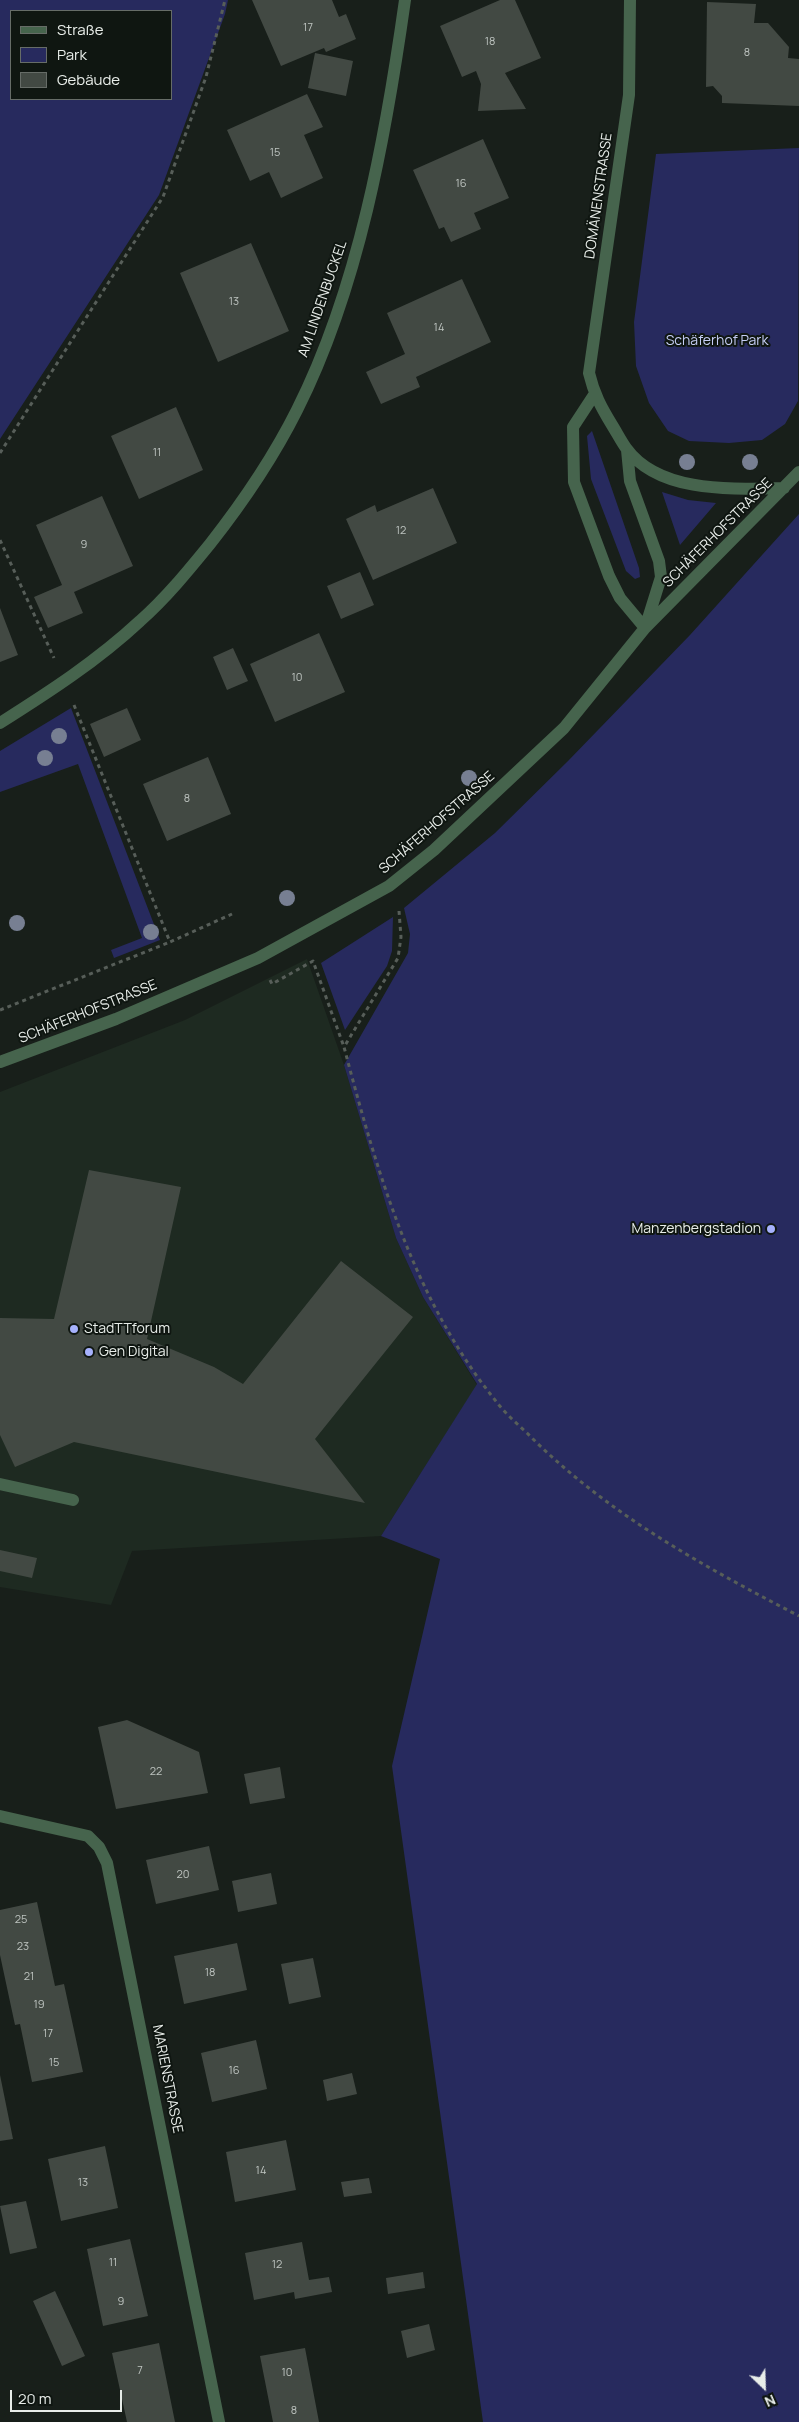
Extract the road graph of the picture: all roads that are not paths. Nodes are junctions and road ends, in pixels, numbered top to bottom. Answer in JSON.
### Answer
{"nodes":[{"id":1,"x":405,"y":0,"type":"edge"},
{"id":2,"x":630,"y":0,"type":"edge"},
{"id":3,"x":594,"y":395,"type":"junction"},
{"id":4,"x":627,"y":450,"type":"junction"},
{"id":5,"x":799,"y":472,"type":"edge"},
{"id":6,"x":784,"y":488,"type":"junction"},
{"id":7,"x":645,"y":628,"type":"junction"},
{"id":8,"x":0,"y":723,"type":"edge"},
{"id":9,"x":0,"y":1062,"type":"edge"},
{"id":10,"x":0,"y":1484,"type":"edge"},
{"id":11,"x":72,"y":1500,"type":"dead end"},
{"id":12,"x":0,"y":1816,"type":"edge"},
{"id":13,"x":219,"y":2422,"type":"edge"}],
"edges":[{"from":1,"to":8,"type":"street","name":"AM LINDENBUCKEL"},
{"from":2,"to":3,"type":"street","name":"DOMÄNENSTRASSE"},
{"from":3,"to":4,"type":"street","name":"DOMÄNENSTRASSE"},
{"from":3,"to":7,"type":"street"},
{"from":4,"to":6,"type":"street","name":"DOMÄNENSTRASSE"},
{"from":4,"to":7,"type":"street","name":"DOMÄNENSTRASSE"},
{"from":5,"to":6,"type":"street","name":"SCHÄFERHOFSTRASSE"},
{"from":6,"to":7,"type":"street","name":"SCHÄFERHOFSTRASSE"},
{"from":7,"to":9,"type":"street","name":"SCHÄFERHOFSTRASSE"},
{"from":10,"to":11,"type":"street"},
{"from":12,"to":13,"type":"street","name":"MARIENSTRASSE"}]}
